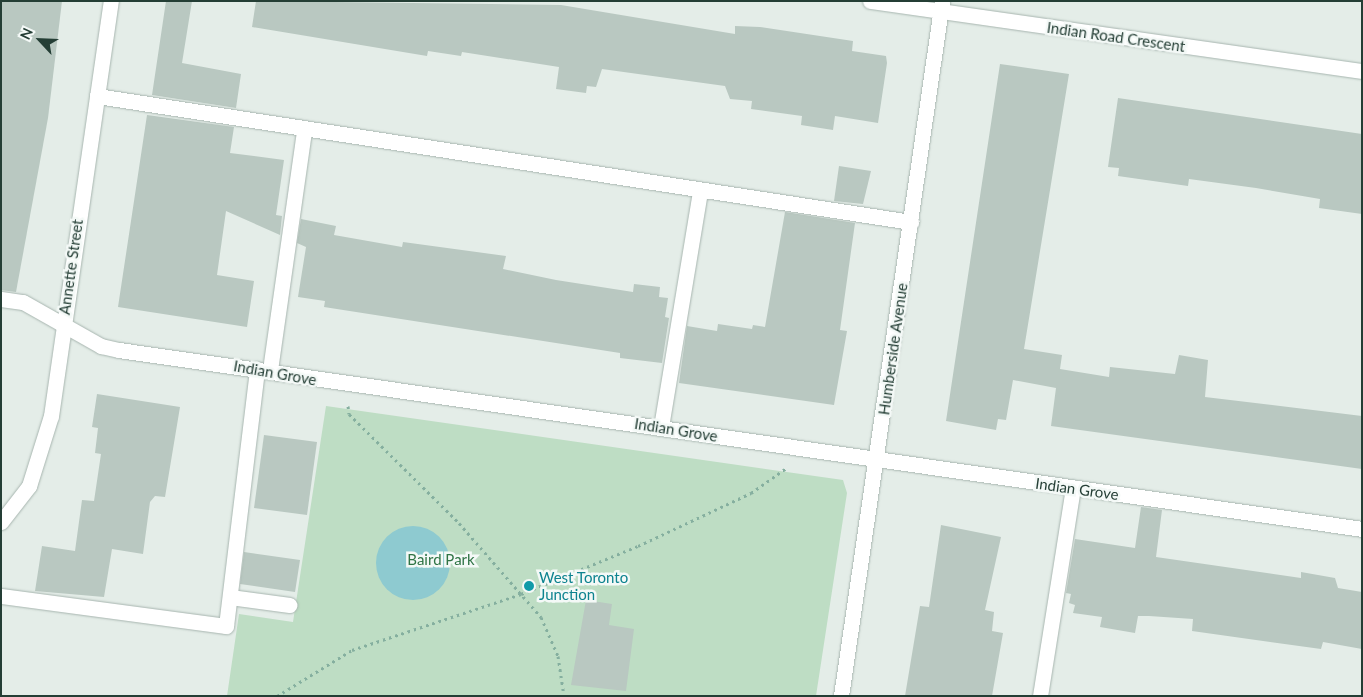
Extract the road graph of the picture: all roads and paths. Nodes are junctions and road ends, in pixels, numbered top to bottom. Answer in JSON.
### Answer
{"nodes":[{"id":1,"x":111,"y":1,"type":"edge"},
{"id":2,"x":870,"y":1,"type":"edge"},
{"id":3,"x":941,"y":7,"type":"edge"},
{"id":4,"x":1362,"y":70,"type":"edge"},
{"id":5,"x":97,"y":96,"type":"junction"},
{"id":6,"x":304,"y":130,"type":"junction"},
{"id":7,"x":700,"y":190,"type":"junction"},
{"id":8,"x":912,"y":222,"type":"junction"},
{"id":9,"x":1,"y":299,"type":"edge"},
{"id":10,"x":63,"y":324,"type":"junction"},
{"id":11,"x":264,"y":369,"type":"junction"},
{"id":12,"x":347,"y":403,"type":"dead end"},
{"id":13,"x":661,"y":427,"type":"junction"},
{"id":14,"x":877,"y":459,"type":"junction"},
{"id":15,"x":785,"y":468,"type":"dead end"},
{"id":16,"x":1073,"y":488,"type":"junction"},
{"id":17,"x":1,"y":522,"type":"edge"},
{"id":18,"x":1362,"y":530,"type":"edge"},
{"id":19,"x":521,"y":594,"type":"junction"},
{"id":20,"x":1,"y":596,"type":"edge"},
{"id":21,"x":230,"y":598,"type":"junction"},
{"id":22,"x":290,"y":605,"type":"dead end"},
{"id":23,"x":277,"y":696,"type":"edge"},
{"id":24,"x":564,"y":696,"type":"edge"},
{"id":25,"x":841,"y":696,"type":"edge"},
{"id":26,"x":1040,"y":696,"type":"edge"}],
"edges":[{"from":1,"to":5,"type":"street","name":"Annette Street"},
{"from":2,"to":3,"type":"street","name":"Indian Road Crescent"},
{"from":3,"to":4,"type":"street","name":"Indian Road Crescent"},
{"from":3,"to":8,"type":"street","name":"Humberside Avenue"},
{"from":5,"to":6,"type":"street"},
{"from":5,"to":10,"type":"street","name":"Annette Street"},
{"from":6,"to":7,"type":"street"},
{"from":6,"to":11,"type":"street"},
{"from":7,"to":8,"type":"street"},
{"from":7,"to":13,"type":"street"},
{"from":8,"to":14,"type":"street","name":"Humberside Avenue"},
{"from":9,"to":10,"type":"street","name":"Indian Grove"},
{"from":10,"to":11,"type":"street","name":"Indian Grove"},
{"from":10,"to":17,"type":"street","name":"Annette Street"},
{"from":11,"to":13,"type":"street","name":"Indian Grove"},
{"from":11,"to":21,"type":"street"},
{"from":12,"to":19,"type":"path"},
{"from":13,"to":14,"type":"street","name":"Indian Grove"},
{"from":14,"to":16,"type":"street","name":"Indian Grove"},
{"from":14,"to":25,"type":"street","name":"Humberside Avenue"},
{"from":15,"to":19,"type":"path"},
{"from":16,"to":18,"type":"street","name":"Indian Grove"},
{"from":16,"to":26,"type":"street"},
{"from":19,"to":23,"type":"path"},
{"from":19,"to":24,"type":"path"},
{"from":20,"to":21,"type":"street"},
{"from":21,"to":22,"type":"street"}]}
